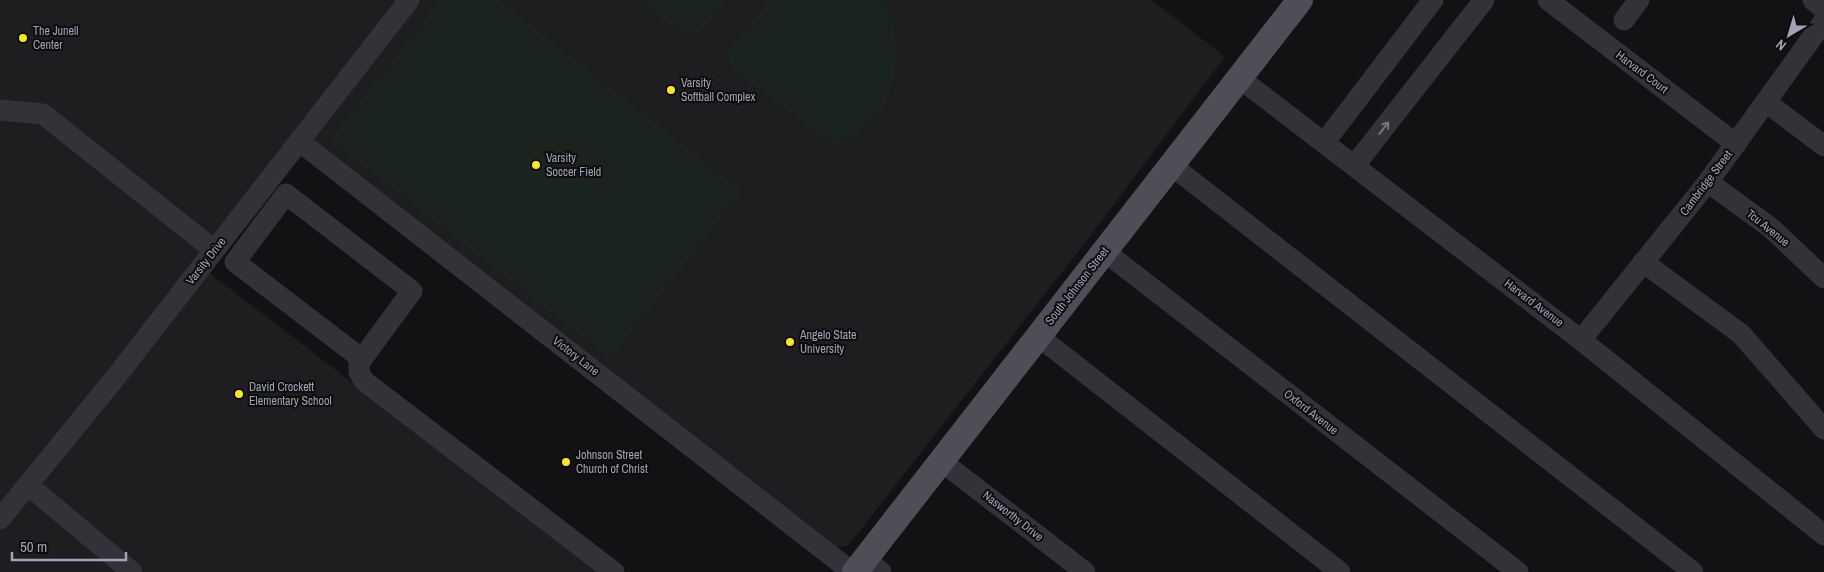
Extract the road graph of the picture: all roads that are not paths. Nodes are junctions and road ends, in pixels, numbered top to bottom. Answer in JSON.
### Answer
{"nodes":[{"id":1,"x":409,"y":0,"type":"edge"},
{"id":2,"x":1300,"y":0,"type":"edge"},
{"id":3,"x":1433,"y":0,"type":"edge"},
{"id":4,"x":1484,"y":0,"type":"edge"},
{"id":5,"x":1548,"y":0,"type":"edge"},
{"id":6,"x":1639,"y":0,"type":"edge"},
{"id":7,"x":1813,"y":0,"type":"edge"},
{"id":8,"x":1824,"y":8,"type":"edge"},
{"id":9,"x":1624,"y":20,"type":"dead end"},
{"id":10,"x":1824,"y":21,"type":"edge"},
{"id":11,"x":1238,"y":77,"type":"junction"},
{"id":12,"x":1766,"y":102,"type":"junction"},
{"id":13,"x":0,"y":110,"type":"edge"},
{"id":14,"x":299,"y":141,"type":"junction"},
{"id":15,"x":1324,"y":143,"type":"junction"},
{"id":16,"x":1736,"y":144,"type":"junction"},
{"id":17,"x":1824,"y":146,"type":"edge"},
{"id":18,"x":1171,"y":165,"type":"junction"},
{"id":19,"x":1354,"y":166,"type":"junction"},
{"id":20,"x":1708,"y":182,"type":"junction"},
{"id":21,"x":241,"y":216,"type":"junction"},
{"id":22,"x":259,"y":229,"type":"junction"},
{"id":23,"x":214,"y":250,"type":"junction"},
{"id":24,"x":1104,"y":251,"type":"junction"},
{"id":25,"x":1643,"y":262,"type":"junction"},
{"id":26,"x":1824,"y":278,"type":"edge"},
{"id":27,"x":1038,"y":336,"type":"junction"},
{"id":28,"x":1581,"y":340,"type":"junction"},
{"id":29,"x":362,"y":359,"type":"junction"},
{"id":30,"x":1824,"y":429,"type":"edge"},
{"id":31,"x":941,"y":461,"type":"junction"},
{"id":32,"x":28,"y":485,"type":"junction"},
{"id":33,"x":0,"y":519,"type":"edge"},
{"id":34,"x":1824,"y":535,"type":"edge"},
{"id":35,"x":863,"y":569,"type":"edge"},
{"id":36,"x":132,"y":572,"type":"edge"},
{"id":37,"x":614,"y":572,"type":"edge"},
{"id":38,"x":1085,"y":572,"type":"edge"},
{"id":39,"x":1340,"y":572,"type":"edge"},
{"id":40,"x":1518,"y":572,"type":"edge"},
{"id":41,"x":1693,"y":572,"type":"edge"}],
"edges":[{"from":1,"to":14,"type":"street","name":"Varsity Drive"},
{"from":2,"to":11,"type":"main road","name":"South Johnson Street"},
{"from":3,"to":15,"type":"street"},
{"from":19,"to":4,"type":"street","one_way":true},
{"from":5,"to":16,"type":"street","name":"Harvard Court"},
{"from":6,"to":9,"type":"street"},
{"from":7,"to":8,"type":"street"},
{"from":10,"to":12,"type":"street","name":"Cambridge Street"},
{"from":11,"to":15,"type":"street","name":"Harvard Avenue"},
{"from":11,"to":18,"type":"main road","name":"South Johnson Street"},
{"from":12,"to":16,"type":"street","name":"Cambridge Street"},
{"from":12,"to":17,"type":"street"},
{"from":13,"to":23,"type":"street"},
{"from":14,"to":21,"type":"street","name":"Varsity Drive"},
{"from":14,"to":35,"type":"street","name":"Victory Lane"},
{"from":15,"to":19,"type":"street","name":"Harvard Avenue"},
{"from":16,"to":20,"type":"street","name":"Cambridge Street"},
{"from":18,"to":24,"type":"main road","name":"South Johnson Street"},
{"from":18,"to":41,"type":"street"},
{"from":19,"to":28,"type":"street","name":"Harvard Avenue"},
{"from":20,"to":25,"type":"street","name":"Cambridge Street"},
{"from":20,"to":26,"type":"street","name":"Tcu Avenue"},
{"from":21,"to":22,"type":"street"},
{"from":21,"to":23,"type":"street","name":"Varsity Drive"},
{"from":22,"to":29,"type":"street"},
{"from":22,"to":29,"type":"street"},
{"from":23,"to":32,"type":"street","name":"Varsity Drive"},
{"from":24,"to":27,"type":"main road","name":"South Johnson Street"},
{"from":24,"to":40,"type":"street","name":"Oxford Avenue"},
{"from":25,"to":28,"type":"street","name":"Cambridge Street"},
{"from":25,"to":30,"type":"street"},
{"from":27,"to":31,"type":"main road","name":"South Johnson Street"},
{"from":27,"to":39,"type":"street"},
{"from":28,"to":34,"type":"street","name":"Harvard Avenue"},
{"from":29,"to":37,"type":"street"},
{"from":31,"to":35,"type":"main road","name":"South Johnson Street"},
{"from":31,"to":38,"type":"street","name":"Nasworthy Drive"},
{"from":32,"to":33,"type":"street","name":"Varsity Drive"},
{"from":32,"to":36,"type":"street"}]}
